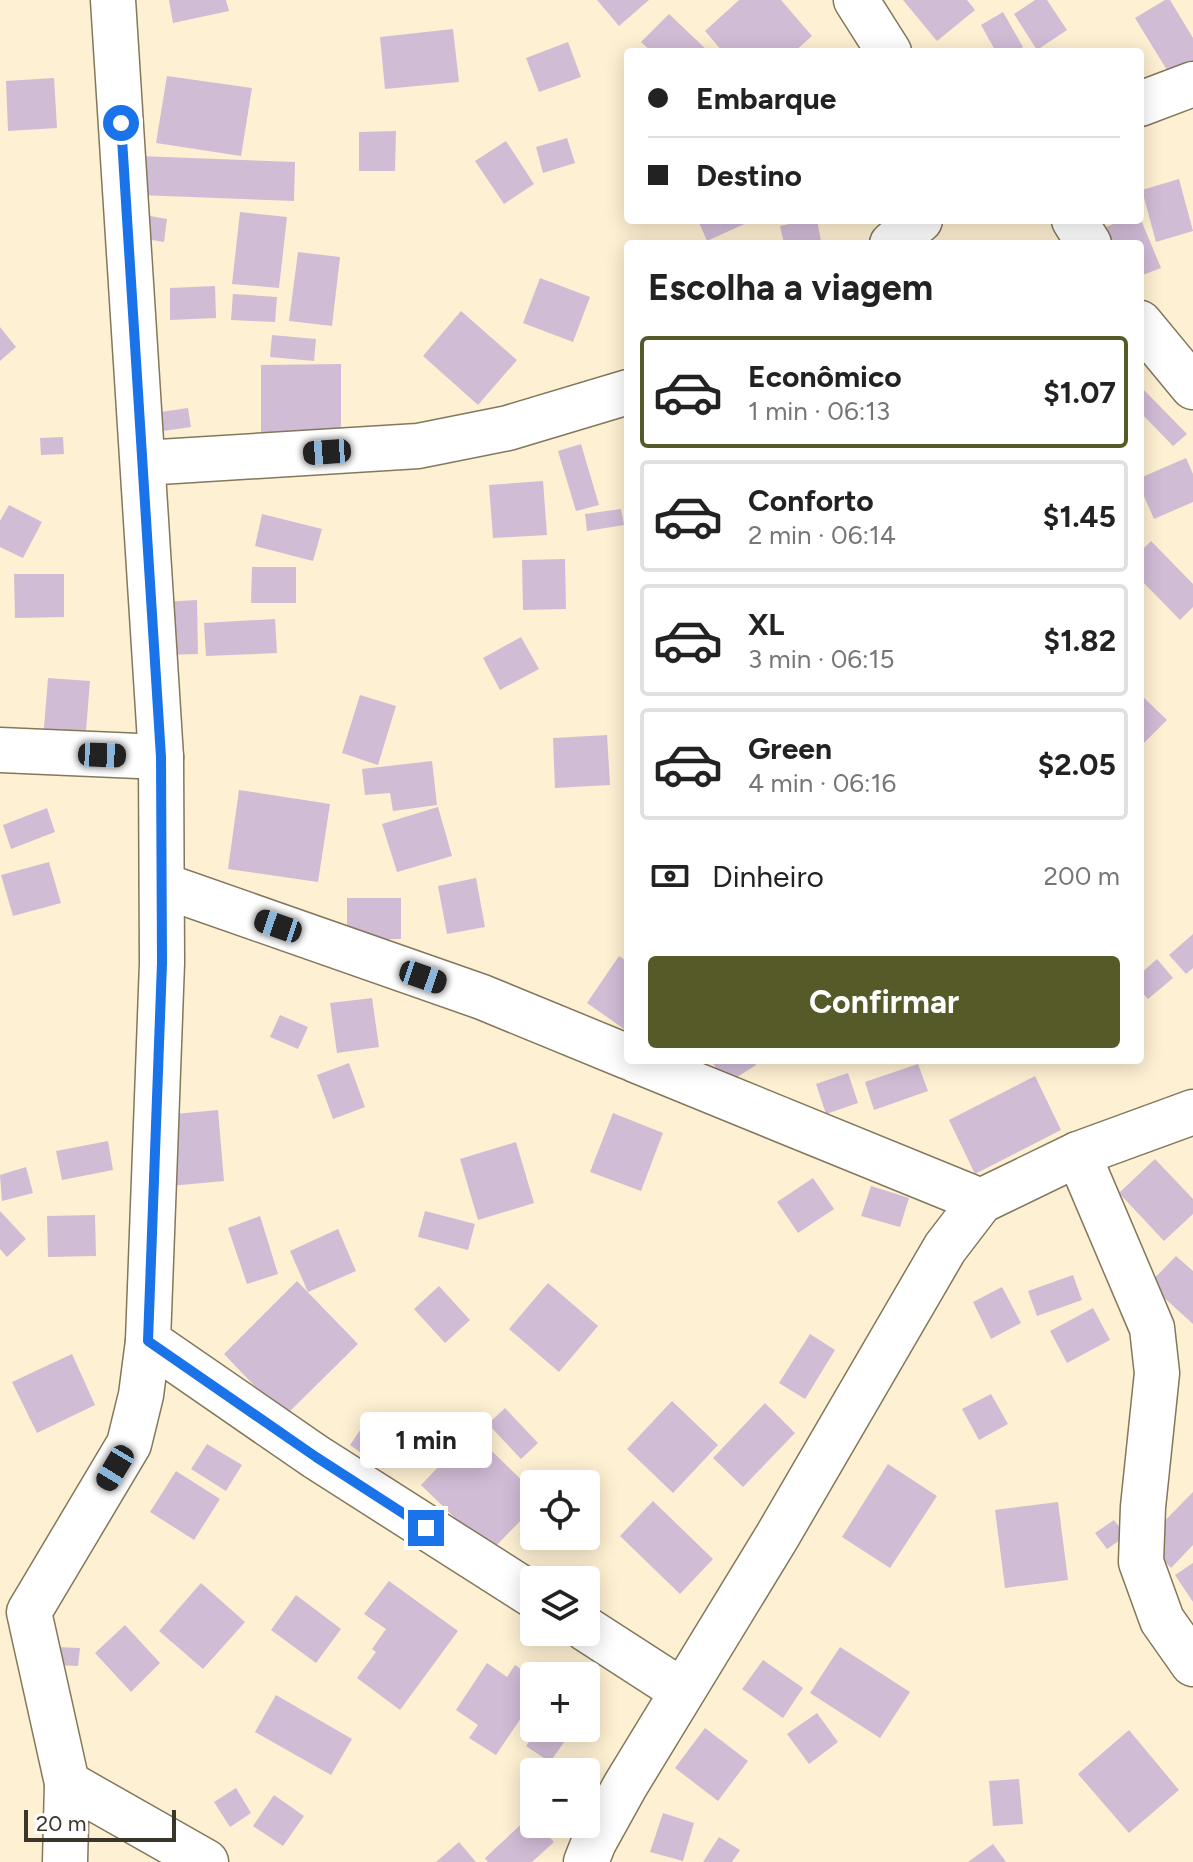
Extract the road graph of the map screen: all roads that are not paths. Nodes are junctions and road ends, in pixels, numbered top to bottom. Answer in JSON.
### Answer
{"nodes":[{"id":1,"x":113,"y":0,"type":"edge"},
{"id":2,"x":856,"y":0,"type":"edge"},
{"id":3,"x":886,"y":48,"type":"edge"},
{"id":4,"x":1193,"y":84,"type":"edge"},
{"id":5,"x":1144,"y":102,"type":"edge"},
{"id":6,"x":915,"y":224,"type":"edge"},
{"id":7,"x":897,"y":240,"type":"edge"},
{"id":8,"x":1144,"y":328,"type":"edge"},
{"id":9,"x":1193,"y":387,"type":"edge"},
{"id":10,"x":624,"y":393,"type":"edge"},
{"id":11,"x":143,"y":463,"type":"junction"},
{"id":12,"x":0,"y":750,"type":"edge"},
{"id":13,"x":161,"y":757,"type":"junction"},
{"id":14,"x":162,"y":885,"type":"junction"},
{"id":15,"x":624,"y":1055,"type":"edge"},
{"id":16,"x":645,"y":1064,"type":"edge"},
{"id":17,"x":1193,"y":1112,"type":"edge"},
{"id":18,"x":1078,"y":1154,"type":"junction"},
{"id":19,"x":981,"y":1201,"type":"junction"},
{"id":20,"x":148,"y":1341,"type":"junction"},
{"id":21,"x":520,"y":1587,"type":"edge"},
{"id":22,"x":14,"y":1608,"type":"edge"},
{"id":23,"x":600,"y":1638,"type":"edge"},
{"id":24,"x":1193,"y":1664,"type":"edge"},
{"id":25,"x":682,"y":1691,"type":"junction"},
{"id":26,"x":67,"y":1783,"type":"junction"},
{"id":27,"x":65,"y":1862,"type":"edge"},
{"id":28,"x":206,"y":1862,"type":"edge"},
{"id":29,"x":586,"y":1862,"type":"edge"}],
"edges":[{"from":1,"to":11,"type":"street"},
{"from":2,"to":3,"type":"street"},
{"from":4,"to":5,"type":"street"},
{"from":6,"to":7,"type":"street"},
{"from":8,"to":9,"type":"street"},
{"from":10,"to":11,"type":"street"},
{"from":11,"to":13,"type":"street"},
{"from":12,"to":13,"type":"street"},
{"from":13,"to":14,"type":"street"},
{"from":14,"to":15,"type":"street"},
{"from":14,"to":20,"type":"street"},
{"from":16,"to":19,"type":"street"},
{"from":17,"to":18,"type":"street"},
{"from":18,"to":19,"type":"street"},
{"from":18,"to":24,"type":"street"},
{"from":19,"to":25,"type":"street"},
{"from":20,"to":21,"type":"street"},
{"from":20,"to":22,"type":"street"},
{"from":22,"to":26,"type":"street"},
{"from":23,"to":25,"type":"street"},
{"from":25,"to":29,"type":"street"},
{"from":26,"to":27,"type":"street"},
{"from":26,"to":28,"type":"street"}]}
